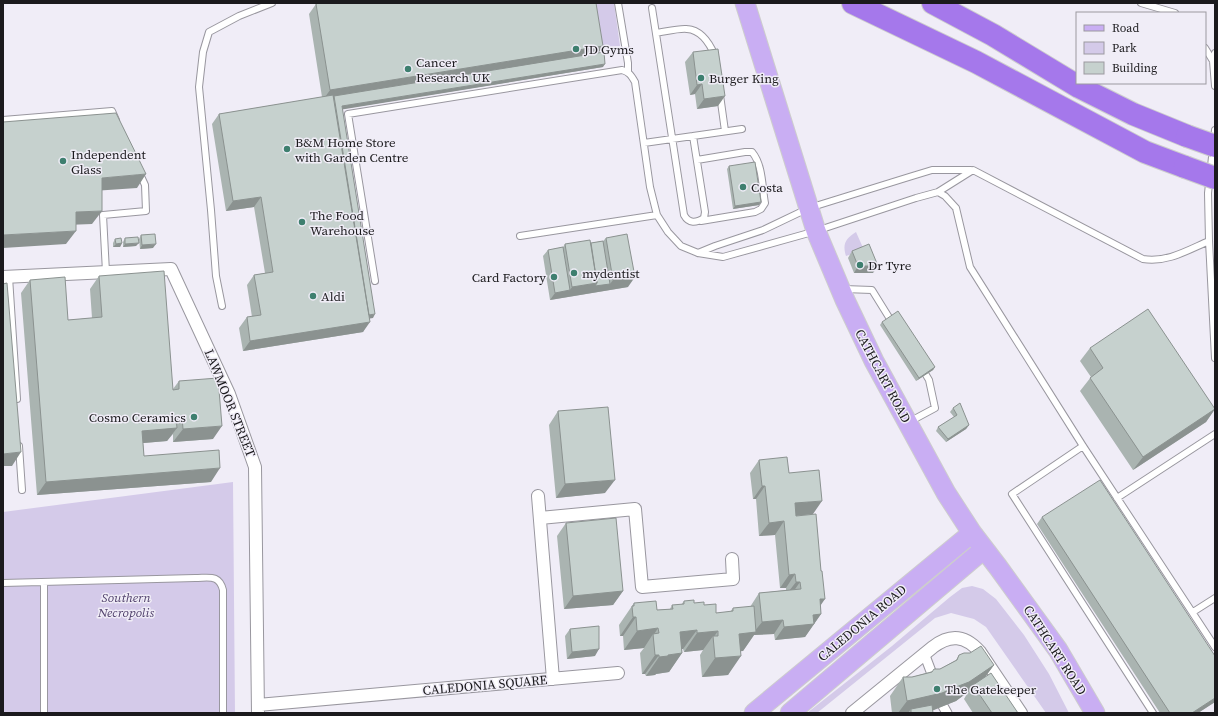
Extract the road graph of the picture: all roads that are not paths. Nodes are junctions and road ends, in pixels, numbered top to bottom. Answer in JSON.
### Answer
{"nodes":[{"id":1,"x":272,"y":3,"type":"edge"},
{"id":2,"x":618,"y":3,"type":"edge"},
{"id":3,"x":745,"y":3,"type":"edge"},
{"id":4,"x":853,"y":3,"type":"edge"},
{"id":5,"x":933,"y":3,"type":"edge"},
{"id":6,"x":1141,"y":3,"type":"edge"},
{"id":7,"x":652,"y":8,"type":"dead end"},
{"id":8,"x":1172,"y":12,"type":"edge"},
{"id":9,"x":656,"y":33,"type":"junction"},
{"id":10,"x":1206,"y":49,"type":"edge"},
{"id":11,"x":1215,"y":53,"type":"edge"},
{"id":12,"x":1214,"y":61,"type":"junction"},
{"id":13,"x":716,"y":66,"type":"edge"},
{"id":14,"x":628,"y":71,"type":"junction"},
{"id":15,"x":1215,"y":86,"type":"edge"},
{"id":16,"x":719,"y":88,"type":"edge"},
{"id":17,"x":3,"y":120,"type":"edge"},
{"id":18,"x":118,"y":125,"type":"edge"},
{"id":19,"x":742,"y":129,"type":"dead end"},
{"id":20,"x":1215,"y":130,"type":"edge"},
{"id":21,"x":725,"y":131,"type":"junction"},
{"id":22,"x":693,"y":136,"type":"junction"},
{"id":23,"x":672,"y":139,"type":"junction"},
{"id":24,"x":644,"y":143,"type":"junction"},
{"id":25,"x":1215,"y":146,"type":"edge"},
{"id":26,"x":697,"y":160,"type":"junction"},
{"id":27,"x":136,"y":165,"type":"edge"},
{"id":28,"x":973,"y":170,"type":"junction"},
{"id":29,"x":1215,"y":178,"type":"edge"},
{"id":30,"x":938,"y":192,"type":"junction"},
{"id":31,"x":809,"y":208,"type":"junction"},
{"id":32,"x":657,"y":215,"type":"junction"},
{"id":33,"x":698,"y":222,"type":"junction"},
{"id":34,"x":816,"y":231,"type":"junction"},
{"id":35,"x":520,"y":236,"type":"dead end"},
{"id":36,"x":1209,"y":241,"type":"junction"},
{"id":37,"x":698,"y":253,"type":"junction"},
{"id":38,"x":106,"y":272,"type":"junction"},
{"id":39,"x":6,"y":277,"type":"edge"},
{"id":40,"x":375,"y":281,"type":"dead end"},
{"id":41,"x":840,"y":289,"type":"junction"},
{"id":42,"x":222,"y":306,"type":"dead end"},
{"id":43,"x":890,"y":318,"type":"edge"},
{"id":44,"x":1215,"y":358,"type":"edge"},
{"id":45,"x":926,"y":375,"type":"edge"},
{"id":46,"x":17,"y":403,"type":"edge"},
{"id":47,"x":908,"y":423,"type":"junction"},
{"id":48,"x":1215,"y":434,"type":"edge"},
{"id":49,"x":19,"y":443,"type":"edge"},
{"id":50,"x":1083,"y":446,"type":"junction"},
{"id":51,"x":22,"y":490,"type":"dead end"},
{"id":52,"x":538,"y":496,"type":"dead end"},
{"id":53,"x":1117,"y":498,"type":"junction"},
{"id":54,"x":540,"y":518,"type":"junction"},
{"id":55,"x":972,"y":533,"type":"junction"},
{"id":56,"x":984,"y":549,"type":"junction"},
{"id":57,"x":732,"y":559,"type":"dead end"},
{"id":58,"x":44,"y":582,"type":"junction"},
{"id":59,"x":3,"y":583,"type":"edge"},
{"id":60,"x":1215,"y":598,"type":"edge"},
{"id":61,"x":1193,"y":612,"type":"junction"},
{"id":62,"x":1215,"y":647,"type":"edge"},
{"id":63,"x":924,"y":653,"type":"junction"},
{"id":64,"x":618,"y":674,"type":"dead end"},
{"id":65,"x":554,"y":679,"type":"junction"},
{"id":66,"x":936,"y":684,"type":"edge"},
{"id":67,"x":258,"y":709,"type":"edge"},
{"id":68,"x":44,"y":713,"type":"edge"},
{"id":69,"x":223,"y":713,"type":"edge"},
{"id":70,"x":754,"y":713,"type":"edge"},
{"id":71,"x":790,"y":713,"type":"edge"},
{"id":72,"x":852,"y":713,"type":"edge"},
{"id":73,"x":1021,"y":713,"type":"edge"},
{"id":74,"x":1094,"y":713,"type":"edge"},
{"id":75,"x":1153,"y":713,"type":"edge"}],
"edges":[{"from":1,"to":42,"type":"lane"},
{"from":2,"to":14,"type":"lane"},
{"from":3,"to":31,"type":"main road","name":"CATHCART ROAD"},
{"from":4,"to":29,"type":"highway","bridge":true},
{"from":5,"to":25,"type":"highway","bridge":true},
{"from":6,"to":8,"type":"lane"},
{"from":7,"to":9,"type":"lane"},
{"from":9,"to":13,"type":"lane"},
{"from":9,"to":23,"type":"lane"},
{"from":10,"to":12,"type":"lane"},
{"from":11,"to":12,"type":"lane"},
{"from":12,"to":15,"type":"lane"},
{"from":14,"to":24,"type":"lane"},
{"from":14,"to":40,"type":"lane"},
{"from":16,"to":21,"type":"lane"},
{"from":17,"to":18,"type":"lane"},
{"from":19,"to":21,"type":"lane"},
{"from":20,"to":36,"type":"lane"},
{"from":21,"to":22,"type":"lane"},
{"from":22,"to":23,"type":"lane"},
{"from":22,"to":26,"type":"lane"},
{"from":23,"to":24,"type":"lane"},
{"from":23,"to":33,"type":"lane"},
{"from":24,"to":32,"type":"lane"},
{"from":26,"to":33,"type":"lane"},
{"from":26,"to":33,"type":"lane"},
{"from":27,"to":38,"type":"lane"},
{"from":28,"to":30,"type":"lane"},
{"from":28,"to":31,"type":"lane"},
{"from":28,"to":36,"type":"lane"},
{"from":30,"to":34,"type":"lane"},
{"from":30,"to":50,"type":"lane"},
{"from":31,"to":34,"type":"main road","name":"CATHCART ROAD"},
{"from":31,"to":37,"type":"lane"},
{"from":32,"to":35,"type":"lane"},
{"from":32,"to":37,"type":"lane"},
{"from":34,"to":37,"type":"lane"},
{"from":34,"to":41,"type":"main road","name":"CATHCART ROAD"},
{"from":36,"to":44,"type":"lane"},
{"from":38,"to":39,"type":"street","name":"LAWMOOR STREET"},
{"from":38,"to":67,"type":"street","name":"LAWMOOR STREET"},
{"from":39,"to":46,"type":"lane"},
{"from":41,"to":43,"type":"lane"},
{"from":41,"to":47,"type":"main road","name":"CATHCART ROAD"},
{"from":45,"to":47,"type":"lane"},
{"from":47,"to":55,"type":"main road","name":"CATHCART ROAD"},
{"from":48,"to":53,"type":"lane"},
{"from":49,"to":51,"type":"lane"},
{"from":50,"to":53,"type":"lane"},
{"from":50,"to":75,"type":"lane"},
{"from":52,"to":54,"type":"street","name":"CALEDONIA SQUARE"},
{"from":53,"to":61,"type":"lane"},
{"from":54,"to":57,"type":"street"},
{"from":54,"to":65,"type":"street","name":"CALEDONIA SQUARE"},
{"from":55,"to":56,"type":"main road","name":"CATHCART ROAD"},
{"from":55,"to":70,"type":"main road","name":"CALEDONIA ROAD"},
{"from":56,"to":71,"type":"main road","name":"CALEDONIA ROAD"},
{"from":56,"to":74,"type":"main road","name":"CATHCART ROAD"},
{"from":58,"to":59,"type":"lane"},
{"from":58,"to":68,"type":"lane"},
{"from":58,"to":69,"type":"lane"},
{"from":60,"to":61,"type":"lane"},
{"from":61,"to":62,"type":"lane"},
{"from":63,"to":66,"type":"street"},
{"from":63,"to":72,"type":"street"},
{"from":63,"to":73,"type":"street"},
{"from":64,"to":65,"type":"street"},
{"from":65,"to":67,"type":"street","name":"CALEDONIA SQUARE"}]}
